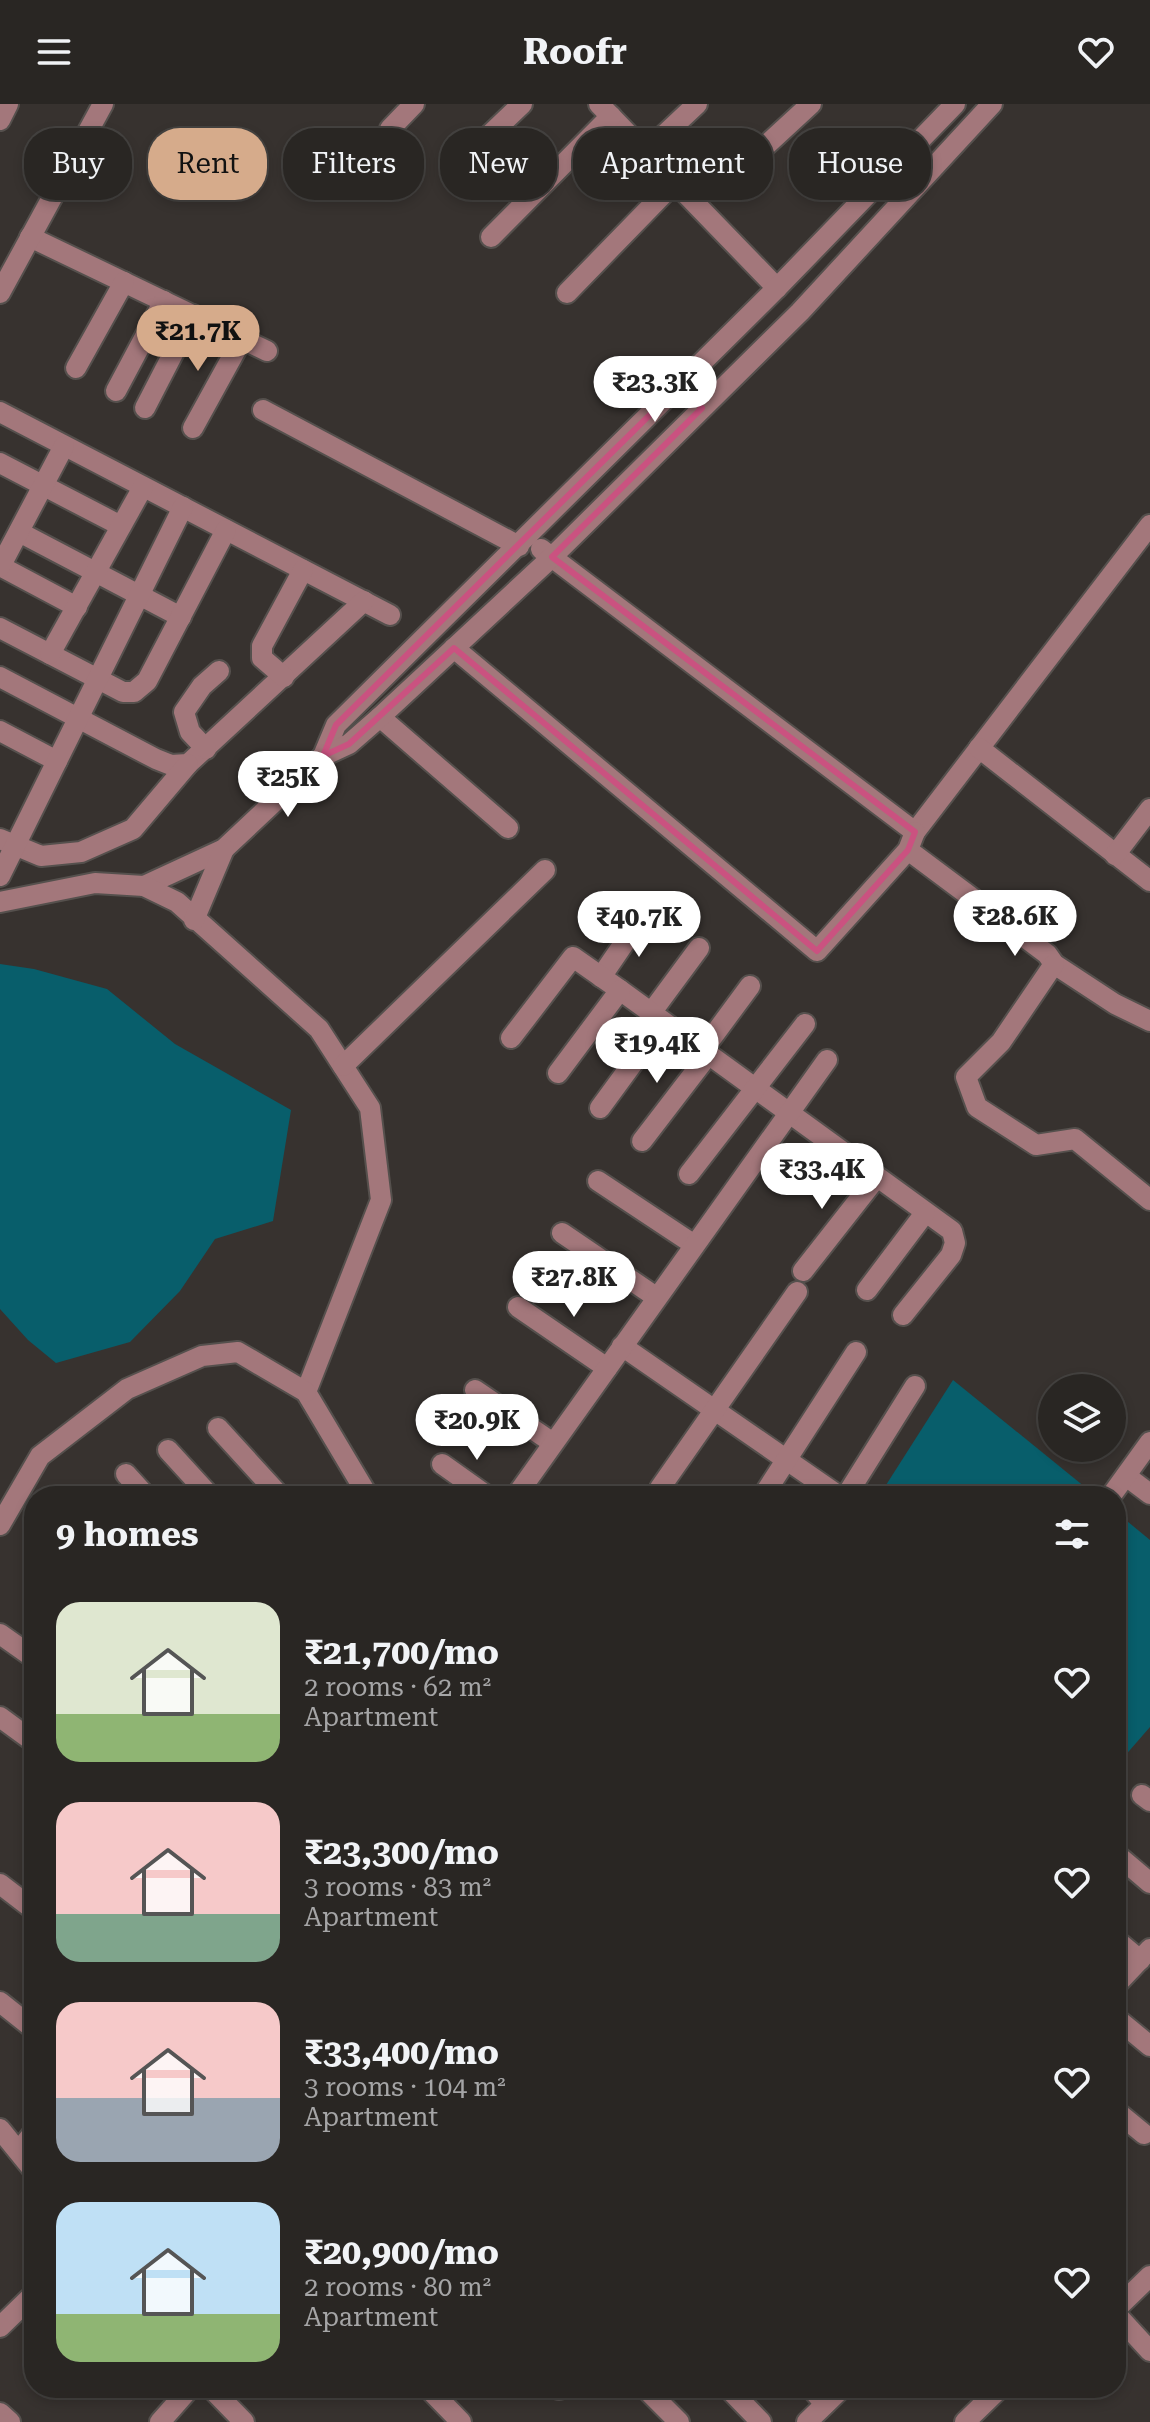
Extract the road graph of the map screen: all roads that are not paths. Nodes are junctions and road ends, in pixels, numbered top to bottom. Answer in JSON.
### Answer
{"nodes":[{"id":1,"x":8,"y":104,"type":"edge"},
{"id":2,"x":103,"y":104,"type":"edge"},
{"id":3,"x":414,"y":104,"type":"edge"},
{"id":4,"x":522,"y":104,"type":"edge"},
{"id":5,"x":697,"y":104,"type":"edge"},
{"id":6,"x":811,"y":104,"type":"edge"},
{"id":7,"x":955,"y":104,"type":"edge"},
{"id":8,"x":992,"y":104,"type":"edge"},
{"id":9,"x":605,"y":110,"type":"edge"},
{"id":10,"x":0,"y":120,"type":"edge"},
{"id":11,"x":391,"y":128,"type":"edge"},
{"id":12,"x":497,"y":128,"type":"edge"},
{"id":13,"x":622,"y":128,"type":"edge"},
{"id":14,"x":672,"y":128,"type":"edge"},
{"id":15,"x":773,"y":139,"type":"edge"},
{"id":16,"x":657,"y":200,"type":"edge"},
{"id":17,"x":692,"y":200,"type":"edge"},
{"id":18,"x":30,"y":237,"type":"junction"},
{"id":19,"x":491,"y":237,"type":"dead end"},
{"id":20,"x":124,"y":282,"type":"junction"},
{"id":21,"x":777,"y":288,"type":"junction"},
{"id":22,"x":0,"y":293,"type":"edge"},
{"id":23,"x":567,"y":293,"type":"dead end"},
{"id":24,"x":164,"y":301,"type":"junction"},
{"id":25,"x":193,"y":315,"type":"junction"},
{"id":26,"x":242,"y":339,"type":"junction"},
{"id":27,"x":267,"y":351,"type":"dead end"},
{"id":28,"x":76,"y":368,"type":"dead end"},
{"id":29,"x":680,"y":385,"type":"junction"},
{"id":30,"x":116,"y":391,"type":"dead end"},
{"id":31,"x":145,"y":408,"type":"dead end"},
{"id":32,"x":702,"y":408,"type":"junction"},
{"id":33,"x":263,"y":410,"type":"dead end"},
{"id":34,"x":0,"y":412,"type":"edge"},
{"id":35,"x":193,"y":428,"type":"dead end"},
{"id":36,"x":64,"y":446,"type":"junction"},
{"id":37,"x":0,"y":463,"type":"edge"},
{"id":38,"x":43,"y":486,"type":"junction"},
{"id":39,"x":143,"y":487,"type":"junction"},
{"id":40,"x":183,"y":507,"type":"junction"},
{"id":41,"x":1150,"y":525,"type":"edge"},
{"id":42,"x":121,"y":526,"type":"junction"},
{"id":43,"x":226,"y":530,"type":"junction"},
{"id":44,"x":19,"y":532,"type":"junction"},
{"id":45,"x":523,"y":542,"type":"junction"},
{"id":46,"x":552,"y":557,"type":"junction"},
{"id":47,"x":0,"y":567,"type":"edge"},
{"id":48,"x":303,"y":570,"type":"junction"},
{"id":49,"x":96,"y":572,"type":"junction"},
{"id":50,"x":140,"y":595,"type":"junction"},
{"id":51,"x":364,"y":601,"type":"junction"},
{"id":52,"x":77,"y":607,"type":"junction"},
{"id":53,"x":390,"y":615,"type":"dead end"},
{"id":54,"x":181,"y":617,"type":"junction"},
{"id":55,"x":0,"y":628,"type":"edge"},
{"id":56,"x":454,"y":648,"type":"junction"},
{"id":57,"x":50,"y":654,"type":"junction"},
{"id":58,"x":219,"y":671,"type":"dead end"},
{"id":59,"x":0,"y":677,"type":"edge"},
{"id":60,"x":284,"y":677,"type":"junction"},
{"id":61,"x":98,"y":679,"type":"junction"},
{"id":62,"x":79,"y":717,"type":"junction"},
{"id":63,"x":380,"y":717,"type":"junction"},
{"id":64,"x":0,"y":731,"type":"edge"},
{"id":65,"x":979,"y":748,"type":"junction"},
{"id":66,"x":206,"y":749,"type":"junction"},
{"id":67,"x":323,"y":756,"type":"junction"},
{"id":68,"x":57,"y":761,"type":"junction"},
{"id":69,"x":188,"y":764,"type":"junction"},
{"id":70,"x":1150,"y":809,"type":"edge"},
{"id":71,"x":508,"y":828,"type":"dead end"},
{"id":72,"x":911,"y":841,"type":"junction"},
{"id":73,"x":7,"y":843,"type":"edge"},
{"id":74,"x":224,"y":849,"type":"junction"},
{"id":75,"x":1115,"y":855,"type":"junction"},
{"id":76,"x":545,"y":870,"type":"dead end"},
{"id":77,"x":0,"y":876,"type":"edge"},
{"id":78,"x":1150,"y":881,"type":"edge"},
{"id":79,"x":144,"y":886,"type":"junction"},
{"id":80,"x":0,"y":902,"type":"edge"},
{"id":81,"x":642,"y":917,"type":"dead end"},
{"id":82,"x":194,"y":920,"type":"junction"},
{"id":83,"x":699,"y":948,"type":"dead end"},
{"id":84,"x":1054,"y":964,"type":"junction"},
{"id":85,"x":601,"y":977,"type":"junction"},
{"id":86,"x":750,"y":986,"type":"dead end"},
{"id":87,"x":620,"y":990,"type":"junction"},
{"id":88,"x":657,"y":1018,"type":"junction"},
{"id":89,"x":1150,"y":1021,"type":"edge"},
{"id":90,"x":805,"y":1024,"type":"dead end"},
{"id":91,"x":511,"y":1038,"type":"dead end"},
{"id":92,"x":705,"y":1053,"type":"junction"},
{"id":93,"x":827,"y":1060,"type":"dead end"},
{"id":94,"x":343,"y":1066,"type":"junction"},
{"id":95,"x":558,"y":1073,"type":"dead end"},
{"id":96,"x":753,"y":1090,"type":"junction"},
{"id":97,"x":600,"y":1108,"type":"dead end"},
{"id":98,"x":786,"y":1114,"type":"junction"},
{"id":99,"x":642,"y":1141,"type":"dead end"},
{"id":100,"x":689,"y":1174,"type":"dead end"},
{"id":101,"x":876,"y":1178,"type":"junction"},
{"id":102,"x":598,"y":1181,"type":"dead end"},
{"id":103,"x":1150,"y":1200,"type":"edge"},
{"id":104,"x":925,"y":1213,"type":"junction"},
{"id":105,"x":562,"y":1233,"type":"dead end"},
{"id":106,"x":693,"y":1244,"type":"junction"},
{"id":107,"x":803,"y":1271,"type":"dead end"},
{"id":108,"x":867,"y":1290,"type":"dead end"},
{"id":109,"x":797,"y":1292,"type":"dead end"},
{"id":110,"x":656,"y":1297,"type":"junction"},
{"id":111,"x":518,"y":1307,"type":"dead end"},
{"id":112,"x":903,"y":1315,"type":"dead end"},
{"id":113,"x":622,"y":1346,"type":"junction"},
{"id":114,"x":856,"y":1352,"type":"dead end"},
{"id":115,"x":607,"y":1368,"type":"junction"},
{"id":116,"x":915,"y":1386,"type":"dead end"},
{"id":117,"x":475,"y":1390,"type":"dead end"},
{"id":118,"x":306,"y":1392,"type":"junction"},
{"id":119,"x":714,"y":1410,"type":"junction"},
{"id":120,"x":218,"y":1428,"type":"dead end"},
{"id":121,"x":1150,"y":1442,"type":"edge"},
{"id":122,"x":553,"y":1443,"type":"junction"},
{"id":123,"x":168,"y":1450,"type":"dead end"},
{"id":124,"x":787,"y":1461,"type":"junction"},
{"id":125,"x":442,"y":1464,"type":"dead end"},
{"id":126,"x":126,"y":1474,"type":"dead end"},
{"id":127,"x":1126,"y":1476,"type":"junction"},
{"id":128,"x":137,"y":1486,"type":"edge"},
{"id":129,"x":201,"y":1486,"type":"edge"},
{"id":130,"x":271,"y":1486,"type":"edge"},
{"id":131,"x":355,"y":1486,"type":"edge"},
{"id":132,"x":473,"y":1486,"type":"edge"},
{"id":133,"x":523,"y":1486,"type":"edge"},
{"id":134,"x":661,"y":1486,"type":"edge"},
{"id":135,"x":770,"y":1486,"type":"edge"},
{"id":136,"x":824,"y":1486,"type":"edge"},
{"id":137,"x":852,"y":1486,"type":"edge"},
{"id":138,"x":1118,"y":1486,"type":"edge"},
{"id":139,"x":1150,"y":1494,"type":"edge"},
{"id":140,"x":0,"y":1525,"type":"edge"},
{"id":141,"x":0,"y":1634,"type":"edge"},
{"id":142,"x":24,"y":1651,"type":"edge"},
{"id":143,"x":0,"y":1717,"type":"edge"},
{"id":144,"x":24,"y":1735,"type":"edge"},
{"id":145,"x":1126,"y":1863,"type":"edge"},
{"id":146,"x":1150,"y":1883,"type":"edge"},
{"id":147,"x":0,"y":1884,"type":"edge"},
{"id":148,"x":24,"y":1902,"type":"edge"},
{"id":149,"x":1126,"y":1944,"type":"edge"},
{"id":150,"x":1147,"y":1953,"type":"edge"},
{"id":151,"x":1126,"y":1975,"type":"edge"},
{"id":152,"x":0,"y":2002,"type":"edge"},
{"id":153,"x":24,"y":2021,"type":"edge"},
{"id":154,"x":1126,"y":2026,"type":"edge"},
{"id":155,"x":1150,"y":2046,"type":"edge"},
{"id":156,"x":1126,"y":2119,"type":"edge"},
{"id":157,"x":0,"y":2129,"type":"edge"},
{"id":158,"x":1144,"y":2134,"type":"dead end"},
{"id":159,"x":24,"y":2145,"type":"edge"},
{"id":160,"x":19,"y":2151,"type":"junction"},
{"id":161,"x":24,"y":2158,"type":"edge"},
{"id":162,"x":1150,"y":2276,"type":"edge"},
{"id":163,"x":1126,"y":2301,"type":"edge"},
{"id":164,"x":24,"y":2304,"type":"edge"},
{"id":165,"x":1126,"y":2323,"type":"edge"},
{"id":166,"x":0,"y":2327,"type":"edge"},
{"id":167,"x":1150,"y":2351,"type":"edge"},
{"id":168,"x":181,"y":2398,"type":"edge"},
{"id":169,"x":221,"y":2398,"type":"edge"},
{"id":170,"x":438,"y":2398,"type":"edge"},
{"id":171,"x":655,"y":2398,"type":"edge"},
{"id":172,"x":738,"y":2398,"type":"edge"},
{"id":173,"x":820,"y":2398,"type":"edge"},
{"id":174,"x":831,"y":2398,"type":"edge"},
{"id":175,"x":990,"y":2398,"type":"edge"},
{"id":176,"x":825,"y":2404,"type":"junction"},
{"id":177,"x":0,"y":2413,"type":"edge"},
{"id":178,"x":10,"y":2422,"type":"edge"},
{"id":179,"x":160,"y":2422,"type":"edge"},
{"id":180,"x":244,"y":2422,"type":"edge"},
{"id":181,"x":461,"y":2422,"type":"edge"},
{"id":182,"x":679,"y":2422,"type":"edge"},
{"id":183,"x":761,"y":2422,"type":"edge"},
{"id":184,"x":807,"y":2422,"type":"edge"},
{"id":185,"x":965,"y":2422,"type":"edge"}],
"edges":[{"from":1,"to":10,"type":"street"},
{"from":2,"to":18,"type":"street"},
{"from":3,"to":11,"type":"street"},
{"from":4,"to":12,"type":"street"},
{"from":5,"to":14,"type":"street"},
{"from":6,"to":15,"type":"street"},
{"from":7,"to":21,"type":"street"},
{"from":8,"to":32,"type":"street"},
{"from":9,"to":13,"type":"street"},
{"from":9,"to":19,"type":"street"},
{"from":16,"to":23,"type":"street"},
{"from":17,"to":21,"type":"street"},
{"from":18,"to":20,"type":"street"},
{"from":18,"to":22,"type":"street"},
{"from":20,"to":24,"type":"street"},
{"from":20,"to":28,"type":"street"},
{"from":21,"to":29,"type":"street"},
{"from":24,"to":25,"type":"street"},
{"from":24,"to":30,"type":"street"},
{"from":25,"to":26,"type":"street"},
{"from":25,"to":31,"type":"street"},
{"from":26,"to":27,"type":"street"},
{"from":26,"to":35,"type":"street"},
{"from":29,"to":32,"type":"street"},
{"from":29,"to":45,"type":"street"},
{"from":32,"to":46,"type":"street"},
{"from":33,"to":45,"type":"street"},
{"from":34,"to":36,"type":"street"},
{"from":36,"to":38,"type":"street"},
{"from":36,"to":39,"type":"street"},
{"from":37,"to":38,"type":"street"},
{"from":38,"to":42,"type":"street"},
{"from":38,"to":44,"type":"street"},
{"from":39,"to":40,"type":"street"},
{"from":39,"to":42,"type":"street"},
{"from":40,"to":43,"type":"street"},
{"from":40,"to":50,"type":"street"},
{"from":41,"to":65,"type":"street"},
{"from":42,"to":49,"type":"street"},
{"from":43,"to":48,"type":"street"},
{"from":43,"to":54,"type":"street"},
{"from":44,"to":47,"type":"street"},
{"from":44,"to":49,"type":"street"},
{"from":45,"to":46,"type":"street"},
{"from":45,"to":67,"type":"street"},
{"from":46,"to":56,"type":"street"},
{"from":46,"to":72,"type":"street"},
{"from":47,"to":52,"type":"street"},
{"from":48,"to":51,"type":"street"},
{"from":48,"to":60,"type":"street"},
{"from":49,"to":50,"type":"street"},
{"from":49,"to":52,"type":"street"},
{"from":50,"to":54,"type":"street"},
{"from":50,"to":61,"type":"street"},
{"from":51,"to":53,"type":"street"},
{"from":51,"to":60,"type":"street"},
{"from":52,"to":57,"type":"street"},
{"from":54,"to":61,"type":"street"},
{"from":55,"to":57,"type":"street"},
{"from":56,"to":63,"type":"street"},
{"from":56,"to":72,"type":"street"},
{"from":57,"to":61,"type":"street"},
{"from":58,"to":66,"type":"street"},
{"from":59,"to":62,"type":"street"},
{"from":60,"to":66,"type":"street"},
{"from":61,"to":62,"type":"street"},
{"from":62,"to":68,"type":"street"},
{"from":62,"to":69,"type":"street"},
{"from":63,"to":67,"type":"street"},
{"from":63,"to":71,"type":"street"},
{"from":64,"to":68,"type":"street"},
{"from":65,"to":72,"type":"street"},
{"from":65,"to":75,"type":"street"},
{"from":66,"to":69,"type":"street"},
{"from":67,"to":74,"type":"street"},
{"from":68,"to":73,"type":"street"},
{"from":69,"to":73,"type":"street"},
{"from":70,"to":75,"type":"street"},
{"from":72,"to":84,"type":"street"},
{"from":73,"to":77,"type":"street"},
{"from":74,"to":79,"type":"street"},
{"from":74,"to":82,"type":"street"},
{"from":75,"to":78,"type":"street"},
{"from":76,"to":94,"type":"street"},
{"from":79,"to":80,"type":"street"},
{"from":79,"to":82,"type":"street"},
{"from":81,"to":85,"type":"street"},
{"from":82,"to":94,"type":"street"},
{"from":83,"to":88,"type":"street"},
{"from":84,"to":89,"type":"street"},
{"from":84,"to":103,"type":"street"},
{"from":85,"to":87,"type":"street"},
{"from":85,"to":91,"type":"street"},
{"from":86,"to":92,"type":"street"},
{"from":87,"to":88,"type":"street"},
{"from":87,"to":95,"type":"street"},
{"from":88,"to":92,"type":"street"},
{"from":88,"to":97,"type":"street"},
{"from":90,"to":96,"type":"street"},
{"from":92,"to":96,"type":"street"},
{"from":92,"to":99,"type":"street"},
{"from":93,"to":98,"type":"street"},
{"from":94,"to":118,"type":"street"},
{"from":96,"to":98,"type":"street"},
{"from":96,"to":100,"type":"street"},
{"from":98,"to":101,"type":"street"},
{"from":98,"to":106,"type":"street"},
{"from":101,"to":104,"type":"street"},
{"from":101,"to":107,"type":"street"},
{"from":102,"to":106,"type":"street"},
{"from":104,"to":108,"type":"street"},
{"from":104,"to":112,"type":"street"},
{"from":105,"to":110,"type":"street"},
{"from":106,"to":110,"type":"street"},
{"from":109,"to":119,"type":"street"},
{"from":110,"to":113,"type":"street"},
{"from":111,"to":115,"type":"street"},
{"from":113,"to":115,"type":"street"},
{"from":113,"to":119,"type":"street"},
{"from":114,"to":124,"type":"street"},
{"from":115,"to":122,"type":"street"},
{"from":116,"to":137,"type":"street"},
{"from":117,"to":122,"type":"street"},
{"from":118,"to":131,"type":"street"},
{"from":118,"to":140,"type":"street"},
{"from":119,"to":124,"type":"street"},
{"from":119,"to":134,"type":"street"},
{"from":120,"to":130,"type":"street"},
{"from":121,"to":127,"type":"street"},
{"from":122,"to":133,"type":"street"},
{"from":123,"to":129,"type":"street"},
{"from":124,"to":135,"type":"street"},
{"from":124,"to":136,"type":"street"},
{"from":125,"to":132,"type":"street"},
{"from":126,"to":128,"type":"street"},
{"from":127,"to":138,"type":"street"},
{"from":127,"to":139,"type":"street"},
{"from":141,"to":142,"type":"street"},
{"from":143,"to":144,"type":"street"},
{"from":145,"to":146,"type":"street"},
{"from":147,"to":148,"type":"street"},
{"from":149,"to":150,"type":"street"},
{"from":150,"to":151,"type":"street"},
{"from":152,"to":153,"type":"street"},
{"from":154,"to":155,"type":"street"},
{"from":156,"to":158,"type":"street"},
{"from":157,"to":160,"type":"street"},
{"from":159,"to":160,"type":"street"},
{"from":160,"to":161,"type":"street"},
{"from":162,"to":163,"type":"street"},
{"from":164,"to":166,"type":"street"},
{"from":165,"to":167,"type":"street"},
{"from":168,"to":179,"type":"street"},
{"from":169,"to":180,"type":"street"},
{"from":170,"to":181,"type":"street"},
{"from":171,"to":182,"type":"street"},
{"from":172,"to":183,"type":"street"},
{"from":173,"to":176,"type":"street"},
{"from":174,"to":176,"type":"street"},
{"from":175,"to":185,"type":"street"},
{"from":176,"to":184,"type":"street"},
{"from":177,"to":178,"type":"street"}]}
